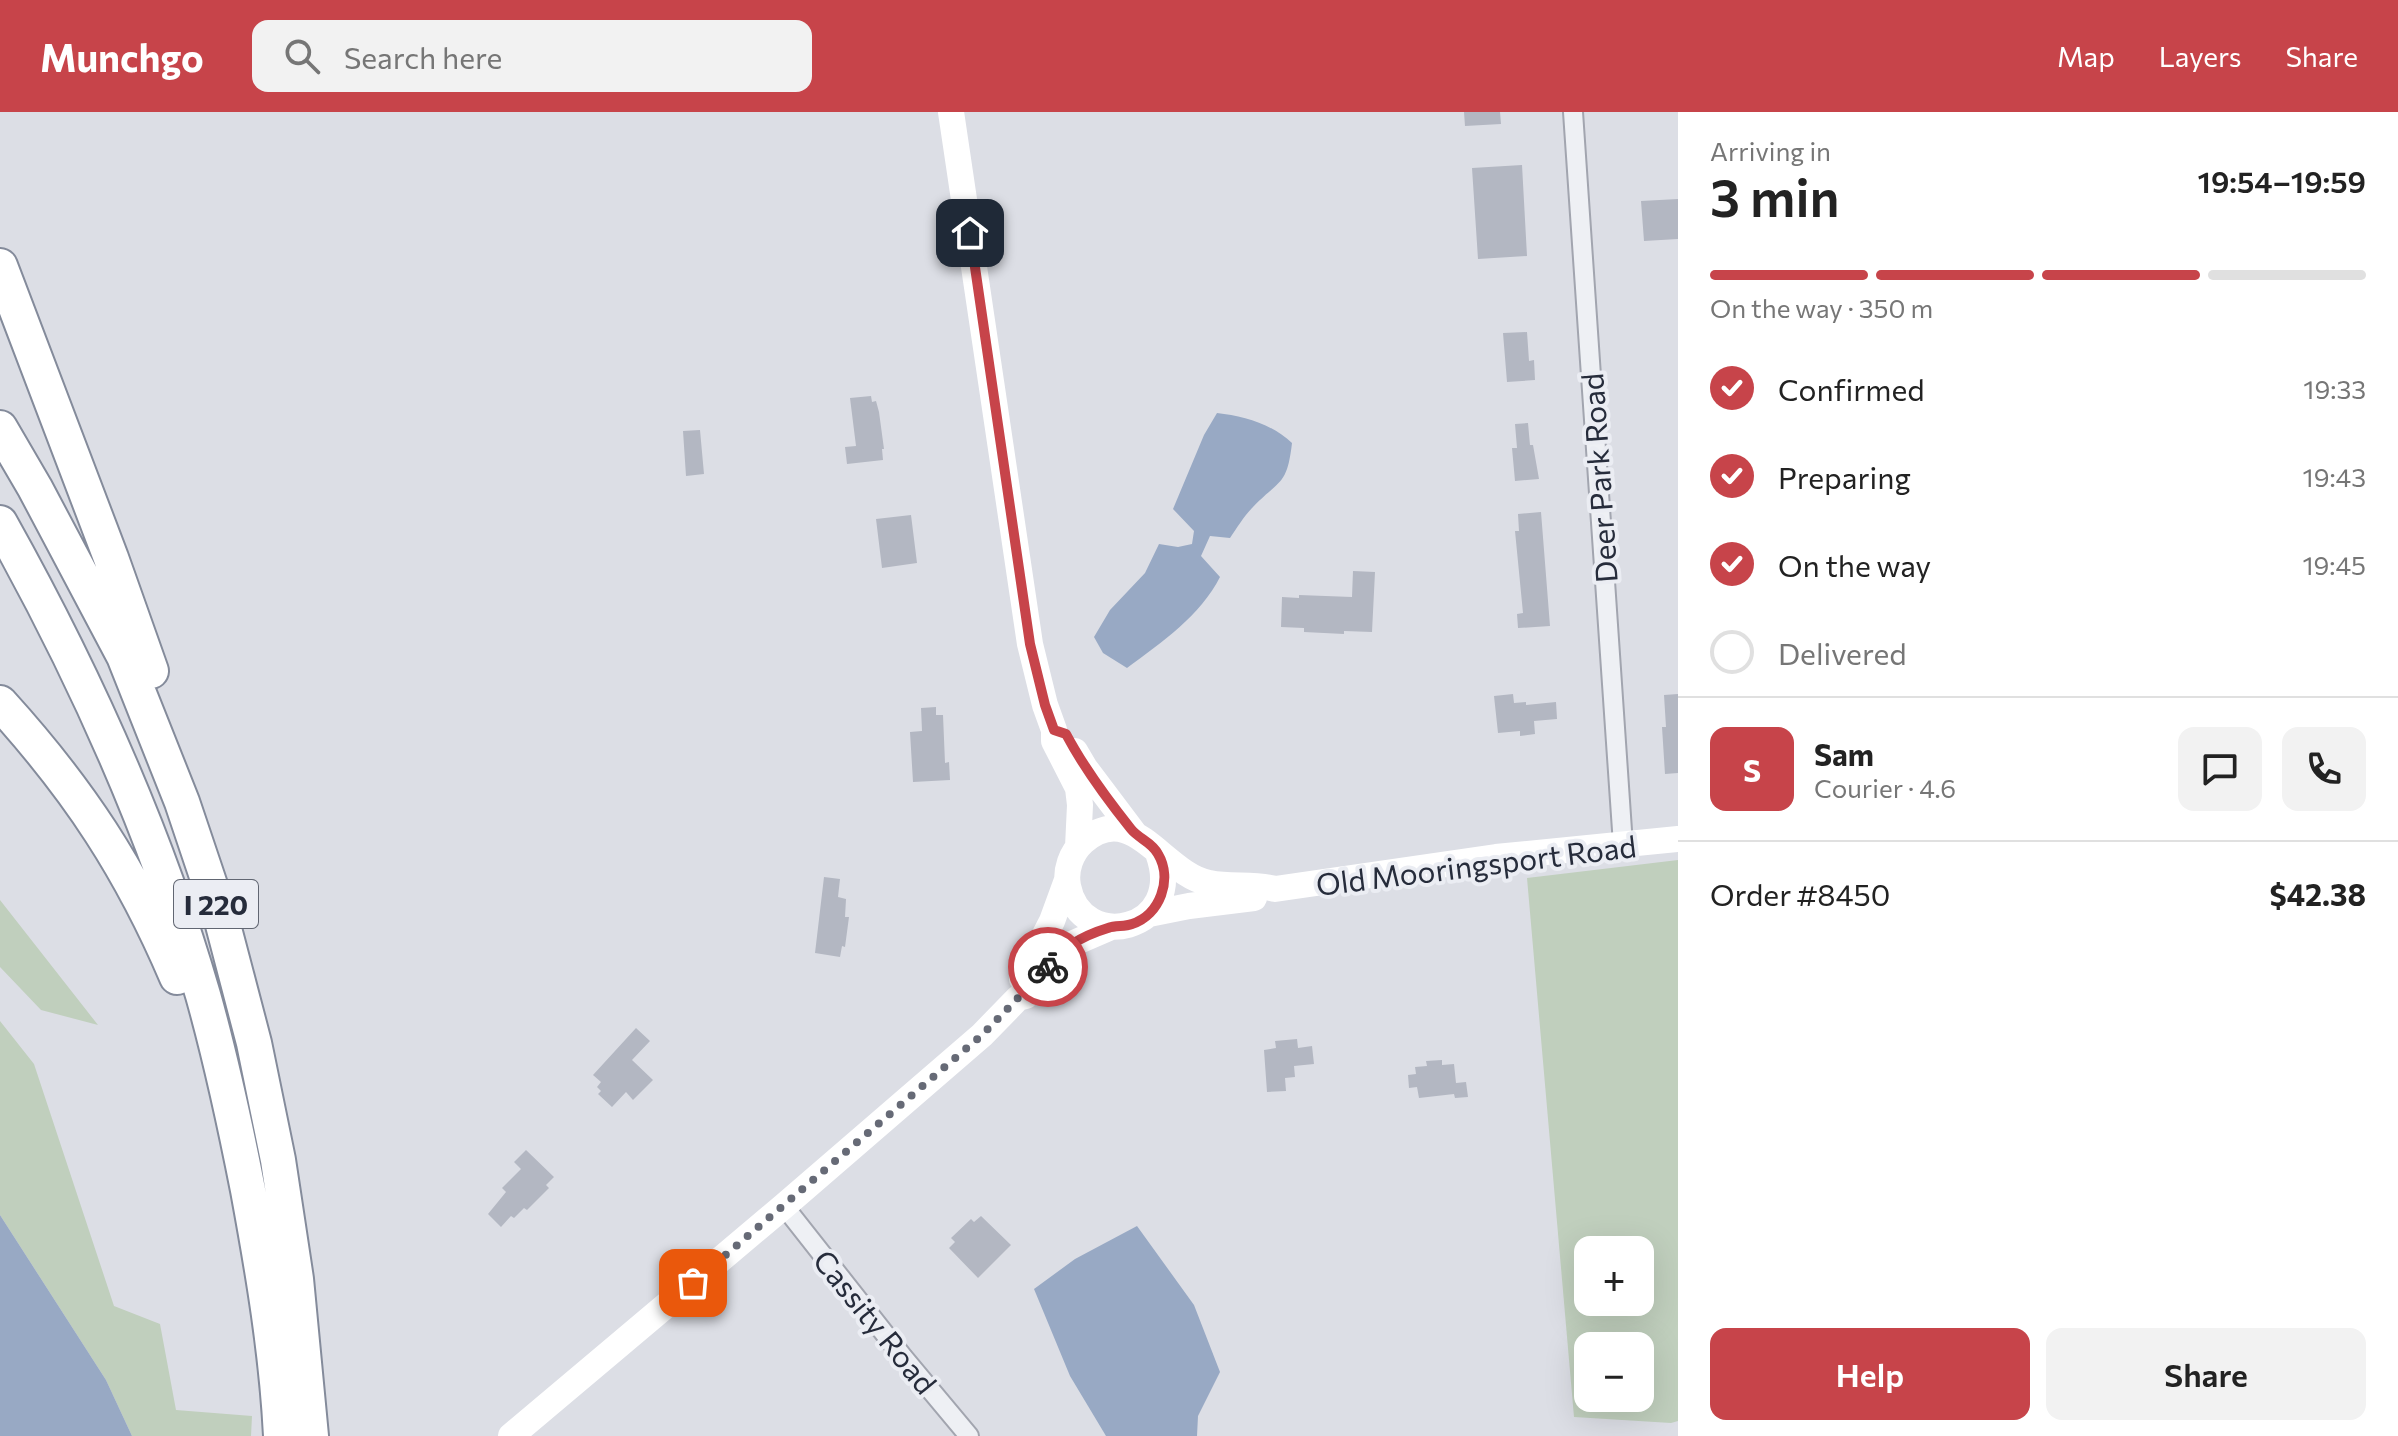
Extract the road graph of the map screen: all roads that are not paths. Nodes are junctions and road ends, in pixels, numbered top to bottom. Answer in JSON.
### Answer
{"nodes":[{"id":1,"x":951,"y":112,"type":"edge"},
{"id":2,"x":1573,"y":112,"type":"edge"},
{"id":3,"x":0,"y":266,"type":"edge"},
{"id":4,"x":0,"y":428,"type":"edge"},
{"id":5,"x":0,"y":523,"type":"edge"},
{"id":6,"x":0,"y":703,"type":"edge"},
{"id":7,"x":1054,"y":730,"type":"junction"},
{"id":8,"x":1134,"y":833,"type":"junction"},
{"id":9,"x":1678,"y":839,"type":"edge"},
{"id":10,"x":1623,"y":845,"type":"junction"},
{"id":11,"x":1078,"y":847,"type":"junction"},
{"id":12,"x":1158,"y":853,"type":"junction"},
{"id":13,"x":1067,"y":880,"type":"junction"},
{"id":14,"x":1275,"y":889,"type":"junction"},
{"id":15,"x":1149,"y":914,"type":"junction"},
{"id":16,"x":222,"y":921,"type":"junction"},
{"id":17,"x":1111,"y":927,"type":"junction"},
{"id":18,"x":1018,"y":998,"type":"junction"},
{"id":19,"x":784,"y":1206,"type":"junction"},
{"id":20,"x":251,"y":1209,"type":"junction"},
{"id":21,"x":296,"y":1428,"type":"edge"},
{"id":22,"x":511,"y":1436,"type":"edge"},
{"id":23,"x":969,"y":1436,"type":"edge"}],
"edges":[{"from":1,"to":7,"type":"main road","name":"Old Mooringsport Road"},
{"from":2,"to":10,"type":"street","name":"Deer Park Road"},
{"from":3,"to":16,"type":"highway"},
{"from":4,"to":16,"type":"highway","number":"I 220"},
{"from":5,"to":20,"type":"highway","number":"I 220"},
{"from":6,"to":20,"type":"highway"},
{"from":7,"to":8,"type":"main road","name":"Old Mooringsport Road"},
{"from":7,"to":11,"type":"main road","name":"Old Mooringsport Road"},
{"from":8,"to":11,"type":"main road"},
{"from":8,"to":12,"type":"main road","name":"Old Mooringsport Road"},
{"from":9,"to":10,"type":"main road","name":"Old Mooringsport Road"},
{"from":10,"to":14,"type":"main road","name":"Old Mooringsport Road"},
{"from":11,"to":13,"type":"main road","name":"Old Mooringsport Road"},
{"from":12,"to":14,"type":"main road","name":"Old Mooringsport Road"},
{"from":12,"to":15,"type":"main road"},
{"from":13,"to":17,"type":"main road"},
{"from":13,"to":18,"type":"main road","name":"Old Mooringsport Road"},
{"from":14,"to":15,"type":"main road","name":"Old Mooringsport Road"},
{"from":15,"to":17,"type":"main road","name":"Old Mooringsport Road"},
{"from":16,"to":21,"type":"highway","number":"I 220"},
{"from":17,"to":18,"type":"main road","name":"Old Mooringsport Road"},
{"from":18,"to":19,"type":"main road","name":"Old Mooringsport Road"},
{"from":19,"to":22,"type":"main road","name":"Old Mooringsport Road"},
{"from":19,"to":23,"type":"street","name":"Cassity Road"},
{"from":20,"to":21,"type":"highway","number":"I 220"}]}
